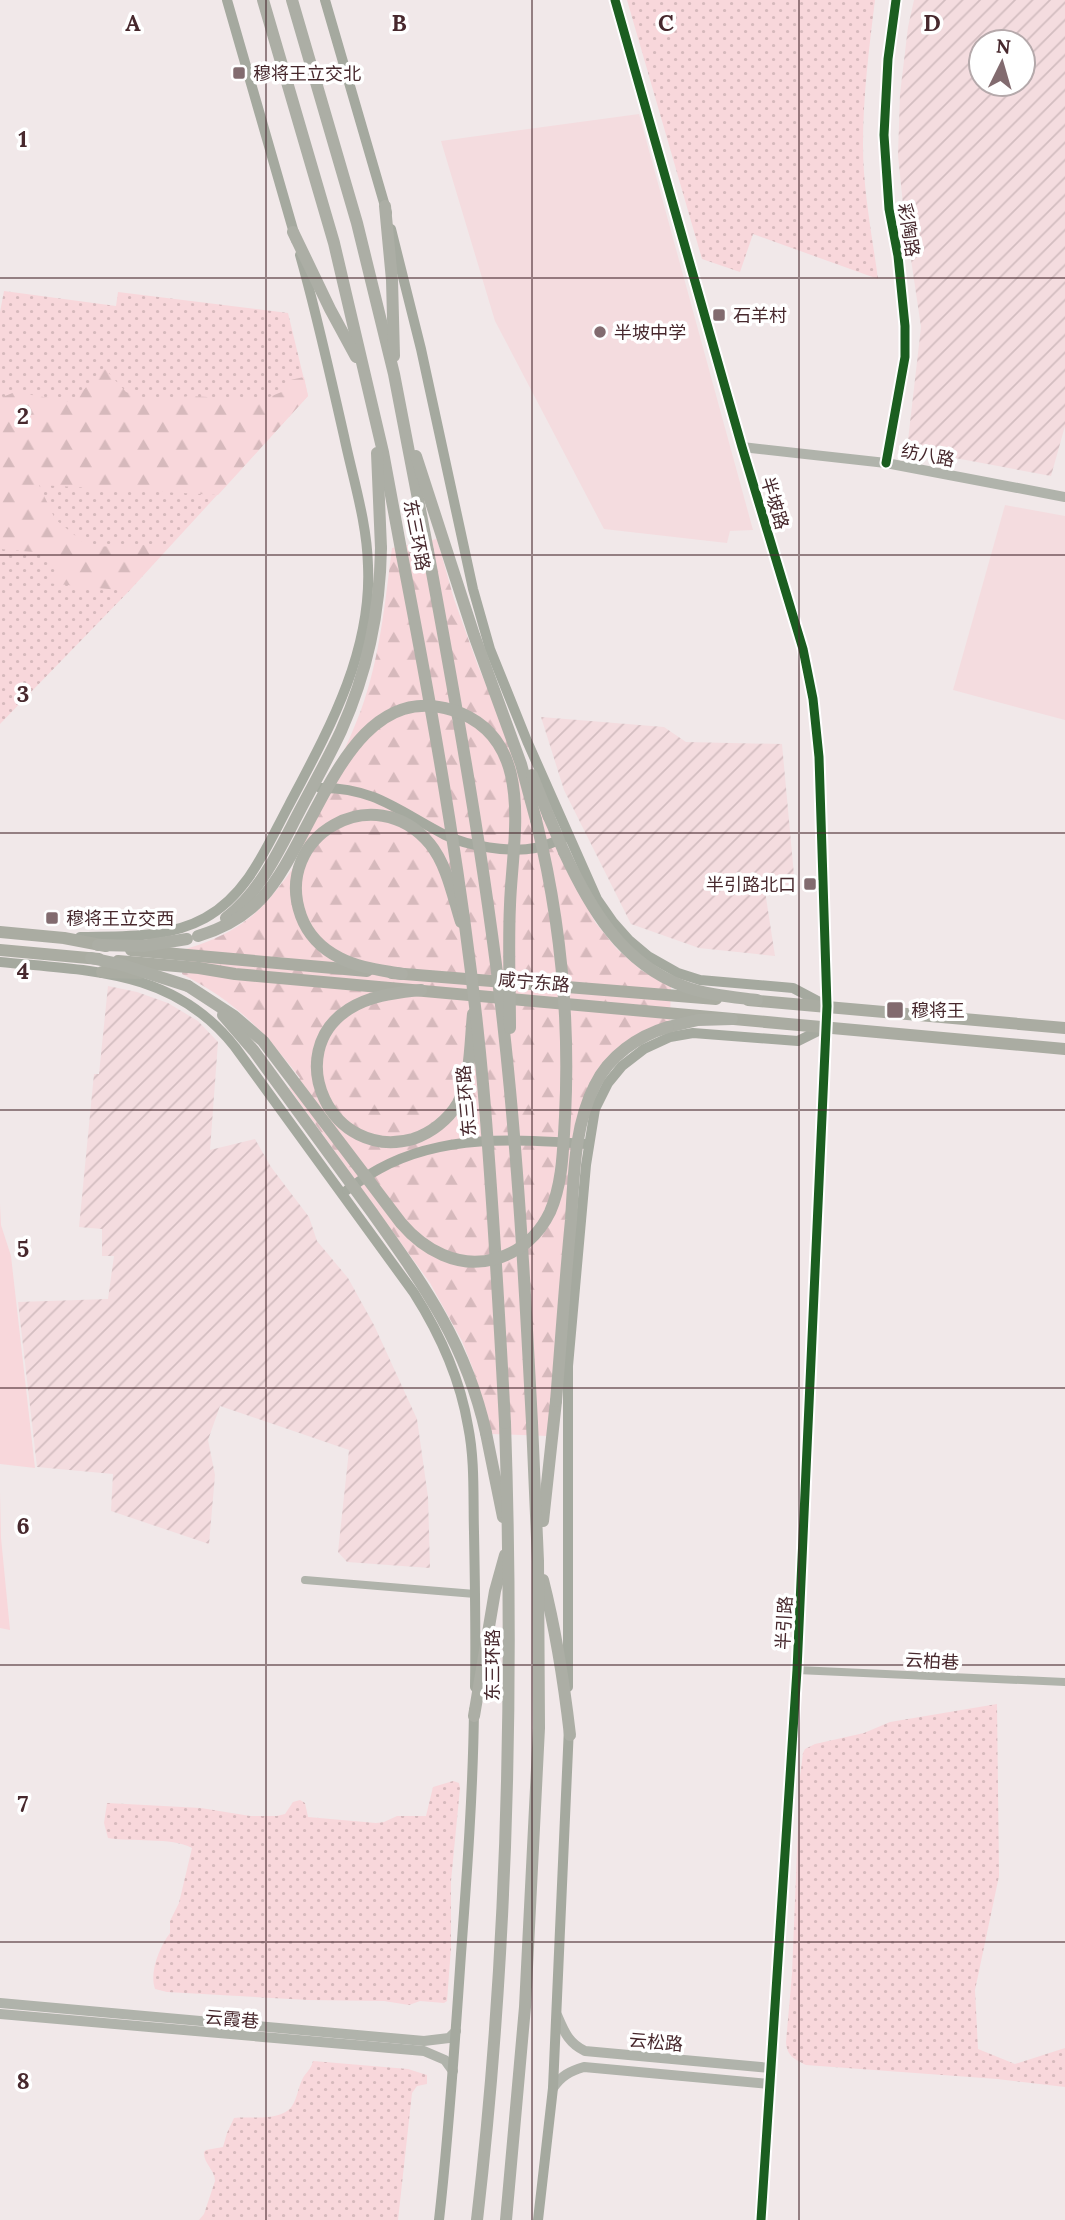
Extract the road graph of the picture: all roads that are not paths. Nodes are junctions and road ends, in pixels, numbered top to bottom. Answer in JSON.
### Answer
{"nodes":[{"id":1,"x":227,"y":0,"type":"edge"},
{"id":2,"x":264,"y":0,"type":"edge"},
{"id":3,"x":292,"y":0,"type":"edge"},
{"id":4,"x":325,"y":0,"type":"edge"},
{"id":5,"x":615,"y":0,"type":"edge"},
{"id":6,"x":896,"y":0,"type":"edge"},
{"id":7,"x":385,"y":205,"type":"junction"},
{"id":8,"x":293,"y":232,"type":"junction"},
{"id":9,"x":363,"y":369,"type":"junction"},
{"id":10,"x":394,"y":374,"type":"junction"},
{"id":11,"x":403,"y":416,"type":"junction"},
{"id":12,"x":375,"y":418,"type":"junction"},
{"id":13,"x":742,"y":447,"type":"junction"},
{"id":14,"x":886,"y":463,"type":"junction"},
{"id":15,"x":1065,"y":497,"type":"edge"},
{"id":16,"x":298,"y":789,"type":"junction"},
{"id":17,"x":543,"y":819,"type":"junction"},
{"id":18,"x":568,"y":836,"type":"junction"},
{"id":19,"x":0,"y":932,"type":"edge"},
{"id":20,"x":465,"y":933,"type":"junction"},
{"id":21,"x":192,"y":937,"type":"junction"},
{"id":22,"x":64,"y":938,"type":"junction"},
{"id":23,"x":98,"y":945,"type":"junction"},
{"id":24,"x":0,"y":950,"type":"edge"},
{"id":25,"x":91,"y":958,"type":"junction"},
{"id":26,"x":0,"y":962,"type":"edge"},
{"id":27,"x":102,"y":972,"type":"junction"},
{"id":28,"x":152,"y":974,"type":"junction"},
{"id":29,"x":235,"y":974,"type":"junction"},
{"id":30,"x":402,"y":974,"type":"junction"},
{"id":31,"x":188,"y":986,"type":"junction"},
{"id":32,"x":421,"y":989,"type":"junction"},
{"id":33,"x":757,"y":1000,"type":"junction"},
{"id":34,"x":827,"y":1006,"type":"junction"},
{"id":35,"x":474,"y":1007,"type":"junction"},
{"id":36,"x":732,"y":1019,"type":"junction"},
{"id":37,"x":826,"y":1027,"type":"junction"},
{"id":38,"x":1065,"y":1028,"type":"edge"},
{"id":39,"x":1065,"y":1049,"type":"edge"},
{"id":40,"x":509,"y":1080,"type":"junction"},
{"id":41,"x":588,"y":1144,"type":"junction"},
{"id":42,"x":342,"y":1194,"type":"junction"},
{"id":43,"x":509,"y":1541,"type":"junction"},
{"id":44,"x":538,"y":1561,"type":"junction"},
{"id":45,"x":305,"y":1580,"type":"dead end"},
{"id":46,"x":475,"y":1594,"type":"junction"},
{"id":47,"x":797,"y":1670,"type":"junction"},
{"id":48,"x":1065,"y":1682,"type":"edge"},
{"id":49,"x":474,"y":1716,"type":"junction"},
{"id":50,"x":570,"y":1735,"type":"junction"},
{"id":51,"x":0,"y":2003,"type":"edge"},
{"id":52,"x":0,"y":2014,"type":"edge"},
{"id":53,"x":557,"y":2015,"type":"junction"},
{"id":54,"x":456,"y":2031,"type":"junction"},
{"id":55,"x":771,"y":2068,"type":"junction"},
{"id":56,"x":453,"y":2071,"type":"junction"},
{"id":57,"x":771,"y":2084,"type":"junction"},
{"id":58,"x":553,"y":2088,"type":"junction"},
{"id":59,"x":439,"y":2220,"type":"edge"},
{"id":60,"x":477,"y":2220,"type":"edge"},
{"id":61,"x":506,"y":2220,"type":"edge"},
{"id":62,"x":538,"y":2220,"type":"edge"},
{"id":63,"x":761,"y":2220,"type":"edge"}],
"edges":[{"from":1,"to":8,"type":"main road"},
{"from":2,"to":9,"type":"highway","name":"东三环路"},
{"from":3,"to":10,"type":"highway","name":"东三环路"},
{"from":4,"to":7,"type":"main road"},
{"from":5,"to":13,"type":"street","name":"半坡路"},
{"from":6,"to":14,"type":"street","name":"彩陶路"},
{"from":7,"to":10,"type":"highway"},
{"from":7,"to":18,"type":"main road"},
{"from":8,"to":9,"type":"highway"},
{"from":8,"to":16,"type":"main road"},
{"from":9,"to":12,"type":"highway","name":"东三环路"},
{"from":10,"to":11,"type":"highway","name":"东三环路"},
{"from":11,"to":17,"type":"highway"},
{"from":11,"to":40,"type":"highway","name":"东三环路","bridge":true},
{"from":12,"to":20,"type":"highway","name":"东三环路","bridge":true},
{"from":12,"to":21,"type":"highway","bridge":true},
{"from":13,"to":14,"type":"street","name":"纺八路"},
{"from":13,"to":34,"type":"street","name":"半坡路"},
{"from":14,"to":15,"type":"street","name":"纺八路"},
{"from":16,"to":18,"type":"main road"},
{"from":16,"to":22,"type":"main road"},
{"from":17,"to":31,"type":"highway","bridge":true},
{"from":17,"to":33,"type":"highway","bridge":true},
{"from":18,"to":34,"type":"main road"},
{"from":19,"to":22,"type":"main road","name":"咸宁东路"},
{"from":20,"to":30,"type":"highway","bridge":true},
{"from":20,"to":35,"type":"highway","name":"东三环路","bridge":true},
{"from":21,"to":23,"type":"highway"},
{"from":21,"to":40,"type":"highway","bridge":true},
{"from":22,"to":23,"type":"main road","name":"咸宁东路"},
{"from":23,"to":30,"type":"main road","name":"咸宁东路"},
{"from":24,"to":25,"type":"main road","name":"咸宁东路"},
{"from":25,"to":28,"type":"highway"},
{"from":25,"to":29,"type":"main road","name":"咸宁东路"},
{"from":26,"to":27,"type":"main road"},
{"from":27,"to":28,"type":"main road"},
{"from":27,"to":42,"type":"main road"},
{"from":28,"to":29,"type":"main road"},
{"from":28,"to":31,"type":"highway"},
{"from":29,"to":32,"type":"main road","name":"咸宁东路"},
{"from":30,"to":33,"type":"main road","name":"咸宁东路"},
{"from":31,"to":43,"type":"highway","bridge":true},
{"from":32,"to":35,"type":"highway","bridge":true},
{"from":32,"to":36,"type":"main road","name":"咸宁东路"},
{"from":33,"to":34,"type":"main road","name":"咸宁东路"},
{"from":34,"to":37,"type":"street","name":"半坡路"},
{"from":34,"to":38,"type":"main road","name":"咸宁东路"},
{"from":35,"to":43,"type":"highway","name":"东三环路","bridge":true},
{"from":36,"to":37,"type":"main road","name":"咸宁东路"},
{"from":36,"to":44,"type":"highway","bridge":true},
{"from":37,"to":39,"type":"main road","name":"咸宁东路"},
{"from":37,"to":41,"type":"main road"},
{"from":37,"to":47,"type":"street","name":"半引路"},
{"from":40,"to":44,"type":"highway","name":"东三环路","bridge":true},
{"from":41,"to":42,"type":"main road"},
{"from":41,"to":50,"type":"main road"},
{"from":42,"to":46,"type":"main road"},
{"from":43,"to":49,"type":"highway"},
{"from":43,"to":60,"type":"highway","name":"东三环路"},
{"from":44,"to":50,"type":"highway"},
{"from":44,"to":61,"type":"highway","name":"东三环路"},
{"from":45,"to":46,"type":"street"},
{"from":46,"to":49,"type":"main road"},
{"from":47,"to":48,"type":"street","name":"云柏巷"},
{"from":47,"to":55,"type":"street","name":"半引路"},
{"from":49,"to":54,"type":"main road"},
{"from":50,"to":53,"type":"main road"},
{"from":51,"to":54,"type":"street","name":"云霞巷"},
{"from":52,"to":56,"type":"street","name":"云霞巷"},
{"from":53,"to":55,"type":"street","name":"云松路"},
{"from":53,"to":58,"type":"main road"},
{"from":54,"to":56,"type":"main road"},
{"from":55,"to":57,"type":"street","name":"半引路"},
{"from":56,"to":59,"type":"main road"},
{"from":57,"to":58,"type":"street","name":"云松路"},
{"from":57,"to":63,"type":"street","name":"半引路"},
{"from":58,"to":62,"type":"main road"}]}
